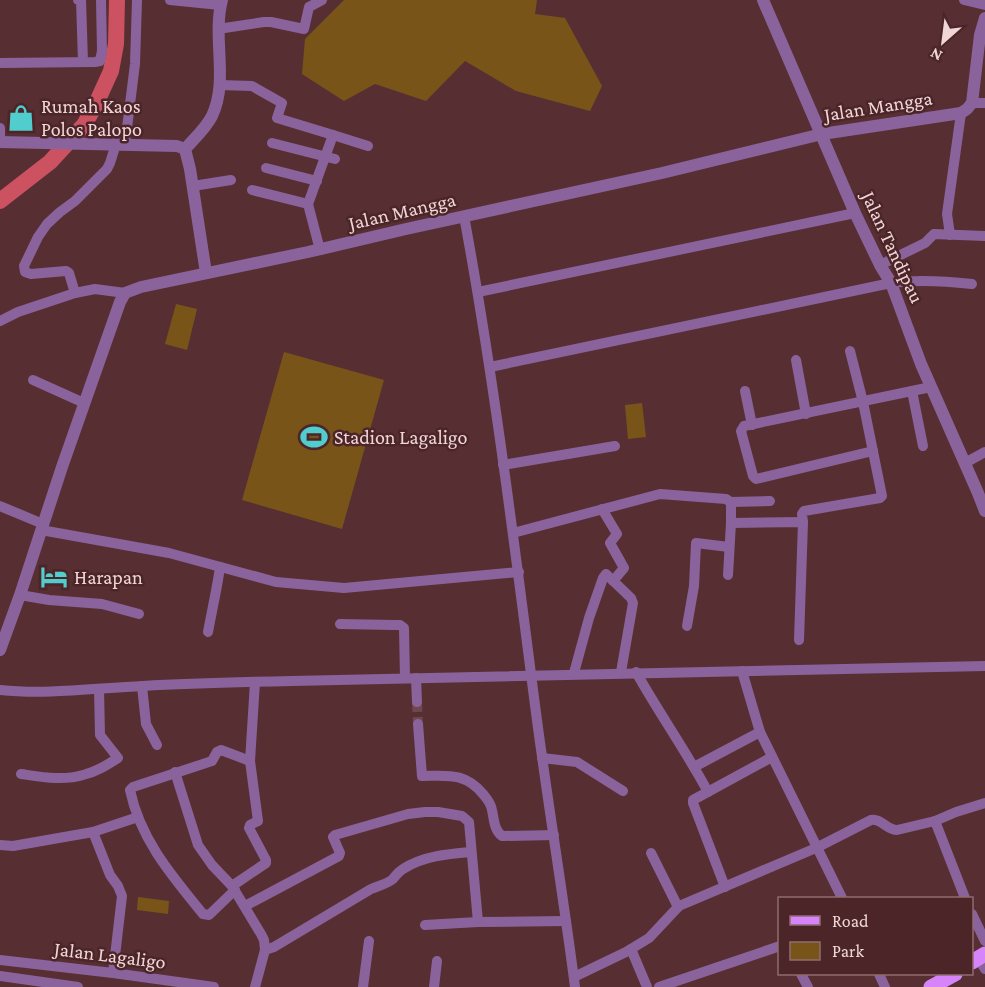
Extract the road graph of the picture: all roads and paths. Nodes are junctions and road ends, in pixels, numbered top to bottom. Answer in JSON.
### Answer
{"nodes":[{"id":1,"x":81,"y":0,"type":"edge"},
{"id":2,"x":101,"y":0,"type":"edge"},
{"id":3,"x":137,"y":0,"type":"edge"},
{"id":4,"x":170,"y":0,"type":"edge"},
{"id":5,"x":322,"y":0,"type":"edge"},
{"id":6,"x":763,"y":0,"type":"edge"},
{"id":7,"x":964,"y":0,"type":"edge"},
{"id":8,"x":221,"y":5,"type":"edge"},
{"id":9,"x":985,"y":5,"type":"edge"},
{"id":10,"x":985,"y":18,"type":"edge"},
{"id":11,"x":218,"y":26,"type":"junction"},
{"id":12,"x":983,"y":35,"type":"edge"},
{"id":13,"x":83,"y":62,"type":"junction"},
{"id":14,"x":0,"y":63,"type":"edge"},
{"id":15,"x":219,"y":85,"type":"junction"},
{"id":16,"x":972,"y":103,"type":"junction"},
{"id":17,"x":985,"y":103,"type":"edge"},
{"id":18,"x":961,"y":113,"type":"junction"},
{"id":19,"x":0,"y":128,"type":"edge"},
{"id":20,"x":822,"y":134,"type":"junction"},
{"id":21,"x":333,"y":135,"type":"junction"},
{"id":22,"x":0,"y":142,"type":"edge"},
{"id":23,"x":272,"y":143,"type":"dead end"},
{"id":24,"x":115,"y":144,"type":"junction"},
{"id":25,"x":368,"y":146,"type":"dead end"},
{"id":26,"x":185,"y":149,"type":"junction"},
{"id":27,"x":330,"y":158,"type":"junction"},
{"id":28,"x":266,"y":168,"type":"dead end"},
{"id":29,"x":231,"y":180,"type":"dead end"},
{"id":30,"x":317,"y":181,"type":"junction"},
{"id":31,"x":193,"y":186,"type":"junction"},
{"id":32,"x":252,"y":190,"type":"dead end"},
{"id":33,"x":308,"y":204,"type":"junction"},
{"id":34,"x":855,"y":213,"type":"junction"},
{"id":35,"x":464,"y":216,"type":"junction"},
{"id":36,"x":950,"y":235,"type":"junction"},
{"id":37,"x":985,"y":236,"type":"edge"},
{"id":38,"x":320,"y":250,"type":"junction"},
{"id":39,"x":880,"y":265,"type":"junction"},
{"id":40,"x":206,"y":273,"type":"junction"},
{"id":41,"x":891,"y":283,"type":"junction"},
{"id":42,"x":972,"y":284,"type":"dead end"},
{"id":43,"x":478,"y":292,"type":"junction"},
{"id":44,"x":75,"y":293,"type":"junction"},
{"id":45,"x":124,"y":293,"type":"junction"},
{"id":46,"x":0,"y":321,"type":"edge"},
{"id":47,"x":850,"y":351,"type":"dead end"},
{"id":48,"x":796,"y":360,"type":"dead end"},
{"id":49,"x":490,"y":367,"type":"junction"},
{"id":50,"x":33,"y":380,"type":"dead end"},
{"id":51,"x":931,"y":387,"type":"junction"},
{"id":52,"x":746,"y":391,"type":"dead end"},
{"id":53,"x":912,"y":391,"type":"junction"},
{"id":54,"x":863,"y":402,"type":"junction"},
{"id":55,"x":84,"y":403,"type":"junction"},
{"id":56,"x":806,"y":414,"type":"junction"},
{"id":57,"x":752,"y":425,"type":"junction"},
{"id":58,"x":615,"y":446,"type":"dead end"},
{"id":59,"x":923,"y":446,"type":"dead end"},
{"id":60,"x":873,"y":451,"type":"junction"},
{"id":61,"x":985,"y":452,"type":"edge"},
{"id":62,"x":965,"y":463,"type":"junction"},
{"id":63,"x":503,"y":465,"type":"junction"},
{"id":64,"x":770,"y":501,"type":"dead end"},
{"id":65,"x":730,"y":502,"type":"junction"},
{"id":66,"x":0,"y":506,"type":"edge"},
{"id":67,"x":602,"y":509,"type":"junction"},
{"id":68,"x":985,"y":512,"type":"edge"},
{"id":69,"x":803,"y":522,"type":"junction"},
{"id":70,"x":731,"y":523,"type":"junction"},
{"id":71,"x":42,"y":527,"type":"junction"},
{"id":72,"x":513,"y":533,"type":"junction"},
{"id":73,"x":729,"y":547,"type":"junction"},
{"id":74,"x":220,"y":567,"type":"junction"},
{"id":75,"x":519,"y":572,"type":"junction"},
{"id":76,"x":728,"y":574,"type":"dead end"},
{"id":77,"x":613,"y":581,"type":"junction"},
{"id":78,"x":20,"y":595,"type":"junction"},
{"id":79,"x":140,"y":614,"type":"dead end"},
{"id":80,"x":340,"y":624,"type":"dead end"},
{"id":81,"x":687,"y":626,"type":"dead end"},
{"id":82,"x":208,"y":632,"type":"dead end"},
{"id":83,"x":799,"y":640,"type":"dead end"},
{"id":84,"x":0,"y":650,"type":"edge"},
{"id":85,"x":985,"y":666,"type":"edge"},
{"id":86,"x":742,"y":671,"type":"junction"},
{"id":87,"x":621,"y":672,"type":"junction"},
{"id":88,"x":636,"y":672,"type":"junction"},
{"id":89,"x":574,"y":673,"type":"junction"},
{"id":90,"x":531,"y":676,"type":"junction"},
{"id":91,"x":411,"y":678,"type":"junction"},
{"id":92,"x":255,"y":682,"type":"junction"},
{"id":93,"x":142,"y":686,"type":"junction"},
{"id":94,"x":99,"y":689,"type":"junction"},
{"id":95,"x":0,"y":690,"type":"edge"},
{"id":96,"x":417,"y":702,"type":"tunnel mouth"},
{"id":97,"x":418,"y":724,"type":"tunnel mouth"},
{"id":98,"x":760,"y":732,"type":"junction"},
{"id":99,"x":157,"y":745,"type":"dead end"},
{"id":100,"x":771,"y":757,"type":"junction"},
{"id":101,"x":542,"y":758,"type":"junction"},
{"id":102,"x":250,"y":761,"type":"junction"},
{"id":103,"x":694,"y":767,"type":"junction"},
{"id":104,"x":175,"y":772,"type":"junction"},
{"id":105,"x":21,"y":774,"type":"dead end"},
{"id":106,"x":623,"y":791,"type":"dead end"},
{"id":107,"x":708,"y":792,"type":"junction"},
{"id":108,"x":985,"y":803,"type":"edge"},
{"id":109,"x":138,"y":817,"type":"junction"},
{"id":110,"x":935,"y":821,"type":"junction"},
{"id":111,"x":93,"y":832,"type":"junction"},
{"id":112,"x":554,"y":836,"type":"junction"},
{"id":113,"x":0,"y":846,"type":"edge"},
{"id":114,"x":816,"y":848,"type":"junction"},
{"id":115,"x":471,"y":852,"type":"junction"},
{"id":116,"x":651,"y":853,"type":"dead end"},
{"id":117,"x":725,"y":887,"type":"junction"},
{"id":118,"x":233,"y":888,"type":"junction"},
{"id":119,"x":841,"y":897,"type":"edge"},
{"id":120,"x":965,"y":897,"type":"edge"},
{"id":121,"x":245,"y":906,"type":"junction"},
{"id":122,"x":678,"y":907,"type":"junction"},
{"id":123,"x":973,"y":916,"type":"edge"},
{"id":124,"x":566,"y":921,"type":"junction"},
{"id":125,"x":478,"y":922,"type":"junction"},
{"id":126,"x":425,"y":925,"type":"dead end"},
{"id":127,"x":369,"y":941,"type":"dead end"},
{"id":128,"x":985,"y":941,"type":"edge"},
{"id":129,"x":778,"y":947,"type":"edge"},
{"id":130,"x":631,"y":949,"type":"junction"},
{"id":131,"x":265,"y":950,"type":"junction"},
{"id":132,"x":0,"y":960,"type":"edge"},
{"id":133,"x":437,"y":961,"type":"dead end"},
{"id":134,"x":79,"y":969,"type":"junction"},
{"id":135,"x":113,"y":973,"type":"junction"},
{"id":136,"x":953,"y":975,"type":"edge"},
{"id":137,"x":0,"y":976,"type":"edge"},
{"id":138,"x":575,"y":982,"type":"edge"},
{"id":139,"x":73,"y":987,"type":"edge"},
{"id":140,"x":214,"y":987,"type":"edge"},
{"id":141,"x":255,"y":987,"type":"edge"},
{"id":142,"x":363,"y":987,"type":"edge"},
{"id":143,"x":434,"y":987,"type":"edge"},
{"id":144,"x":647,"y":987,"type":"edge"},
{"id":145,"x":659,"y":987,"type":"edge"},
{"id":146,"x":931,"y":987,"type":"edge"}],
"edges":[{"from":1,"to":13,"type":"street"},
{"from":2,"to":13,"type":"street"},
{"from":3,"to":24,"type":"street"},
{"from":4,"to":8,"type":"street"},
{"from":5,"to":11,"type":"street"},
{"from":6,"to":20,"type":"street","name":"Jalan Tandipau"},
{"from":7,"to":9,"type":"street"},
{"from":8,"to":11,"type":"street"},
{"from":10,"to":12,"type":"street"},
{"from":11,"to":15,"type":"street"},
{"from":12,"to":16,"type":"street"},
{"from":13,"to":14,"type":"street"},
{"from":15,"to":21,"type":"street"},
{"from":15,"to":26,"type":"street"},
{"from":16,"to":17,"type":"street"},
{"from":16,"to":18,"type":"street","name":"Jalan Mangga"},
{"from":18,"to":20,"type":"street","name":"Jalan Mangga"},
{"from":18,"to":36,"type":"street"},
{"from":19,"to":22,"type":"street"},
{"from":20,"to":34,"type":"street","name":"Jalan Tandipau"},
{"from":20,"to":35,"type":"street","name":"Jalan Mangga"},
{"from":21,"to":25,"type":"street"},
{"from":21,"to":27,"type":"street"},
{"from":22,"to":24,"type":"street"},
{"from":23,"to":27,"type":"street"},
{"from":24,"to":26,"type":"street"},
{"from":24,"to":44,"type":"street"},
{"from":26,"to":31,"type":"street"},
{"from":27,"to":30,"type":"street"},
{"from":28,"to":30,"type":"street"},
{"from":29,"to":31,"type":"street"},
{"from":30,"to":33,"type":"street"},
{"from":31,"to":40,"type":"street"},
{"from":32,"to":33,"type":"street"},
{"from":33,"to":38,"type":"street"},
{"from":34,"to":39,"type":"street","name":"Jalan Tandipau"},
{"from":34,"to":43,"type":"street"},
{"from":35,"to":38,"type":"street","name":"Jalan Mangga"},
{"from":35,"to":43,"type":"street"},
{"from":36,"to":37,"type":"street"},
{"from":36,"to":39,"type":"street"},
{"from":38,"to":40,"type":"street","name":"Jalan Mangga"},
{"from":39,"to":41,"type":"street","name":"Jalan Tandipau"},
{"from":40,"to":45,"type":"street","name":"Jalan Mangga"},
{"from":41,"to":42,"type":"street"},
{"from":41,"to":49,"type":"street"},
{"from":41,"to":51,"type":"street","name":"Jalan Tandipau"},
{"from":43,"to":49,"type":"street"},
{"from":44,"to":45,"type":"street"},
{"from":44,"to":46,"type":"street"},
{"from":45,"to":55,"type":"street"},
{"from":47,"to":54,"type":"street"},
{"from":48,"to":56,"type":"street"},
{"from":49,"to":63,"type":"street"},
{"from":50,"to":55,"type":"street"},
{"from":51,"to":53,"type":"street"},
{"from":51,"to":62,"type":"street","name":"Jalan Tandipau"},
{"from":52,"to":57,"type":"street"},
{"from":53,"to":54,"type":"street"},
{"from":53,"to":59,"type":"street"},
{"from":54,"to":56,"type":"street"},
{"from":54,"to":60,"type":"street"},
{"from":55,"to":71,"type":"street"},
{"from":56,"to":57,"type":"street"},
{"from":57,"to":60,"type":"street"},
{"from":58,"to":63,"type":"street"},
{"from":60,"to":69,"type":"street"},
{"from":61,"to":62,"type":"street"},
{"from":62,"to":68,"type":"street","name":"Jalan Tandipau"},
{"from":63,"to":72,"type":"street"},
{"from":64,"to":65,"type":"street"},
{"from":65,"to":67,"type":"street"},
{"from":65,"to":70,"type":"street"},
{"from":66,"to":71,"type":"street"},
{"from":67,"to":72,"type":"street"},
{"from":67,"to":77,"type":"street"},
{"from":69,"to":70,"type":"street"},
{"from":69,"to":83,"type":"street"},
{"from":70,"to":73,"type":"street"},
{"from":71,"to":74,"type":"street"},
{"from":71,"to":78,"type":"street"},
{"from":72,"to":75,"type":"street"},
{"from":73,"to":76,"type":"street"},
{"from":73,"to":81,"type":"street"},
{"from":74,"to":75,"type":"street"},
{"from":74,"to":82,"type":"street"},
{"from":75,"to":90,"type":"street"},
{"from":77,"to":87,"type":"street"},
{"from":77,"to":89,"type":"street"},
{"from":78,"to":79,"type":"street"},
{"from":78,"to":84,"type":"street"},
{"from":80,"to":91,"type":"street"},
{"from":85,"to":86,"type":"street"},
{"from":86,"to":88,"type":"street"},
{"from":86,"to":98,"type":"street"},
{"from":87,"to":88,"type":"street"},
{"from":87,"to":89,"type":"street"},
{"from":88,"to":103,"type":"street"},
{"from":89,"to":90,"type":"street"},
{"from":90,"to":91,"type":"street"},
{"from":90,"to":101,"type":"street"},
{"from":91,"to":92,"type":"street"},
{"from":91,"to":96,"type":"street"},
{"from":92,"to":93,"type":"street"},
{"from":92,"to":102,"type":"street"},
{"from":93,"to":94,"type":"street"},
{"from":93,"to":99,"type":"street"},
{"from":94,"to":95,"type":"street"},
{"from":94,"to":105,"type":"street"},
{"from":97,"to":112,"type":"street"},
{"from":98,"to":100,"type":"street"},
{"from":98,"to":103,"type":"street"},
{"from":100,"to":107,"type":"street"},
{"from":100,"to":114,"type":"street"},
{"from":101,"to":106,"type":"street"},
{"from":101,"to":112,"type":"street"},
{"from":102,"to":104,"type":"street"},
{"from":102,"to":118,"type":"street"},
{"from":103,"to":107,"type":"street"},
{"from":104,"to":109,"type":"street"},
{"from":104,"to":118,"type":"street"},
{"from":107,"to":117,"type":"street"},
{"from":108,"to":110,"type":"street"},
{"from":109,"to":111,"type":"street"},
{"from":109,"to":118,"type":"street"},
{"from":110,"to":114,"type":"street"},
{"from":110,"to":120,"type":"street"},
{"from":111,"to":113,"type":"street"},
{"from":111,"to":135,"type":"street"},
{"from":112,"to":124,"type":"street"},
{"from":114,"to":117,"type":"street"},
{"from":114,"to":119,"type":"street"},
{"from":115,"to":121,"type":"street"},
{"from":115,"to":125,"type":"street"},
{"from":115,"to":131,"type":"street"},
{"from":116,"to":122,"type":"street"},
{"from":117,"to":122,"type":"street"},
{"from":118,"to":121,"type":"street"},
{"from":121,"to":131,"type":"street"},
{"from":122,"to":130,"type":"street"},
{"from":123,"to":128,"type":"street"},
{"from":124,"to":125,"type":"street"},
{"from":124,"to":138,"type":"street"},
{"from":125,"to":126,"type":"street"},
{"from":127,"to":142,"type":"street"},
{"from":129,"to":145,"type":"street"},
{"from":130,"to":138,"type":"street"},
{"from":130,"to":144,"type":"street"},
{"from":131,"to":141,"type":"street"},
{"from":132,"to":134,"type":"street","name":"Jalan Lagaligo"},
{"from":133,"to":143,"type":"street"},
{"from":134,"to":135,"type":"street","name":"Jalan Lagaligo"},
{"from":134,"to":139,"type":"street"},
{"from":135,"to":140,"type":"street","name":"Jalan Lagaligo"},
{"from":136,"to":146,"type":"main road"},
{"from":137,"to":139,"type":"street","name":"Jalan Lagaligo"}]}
